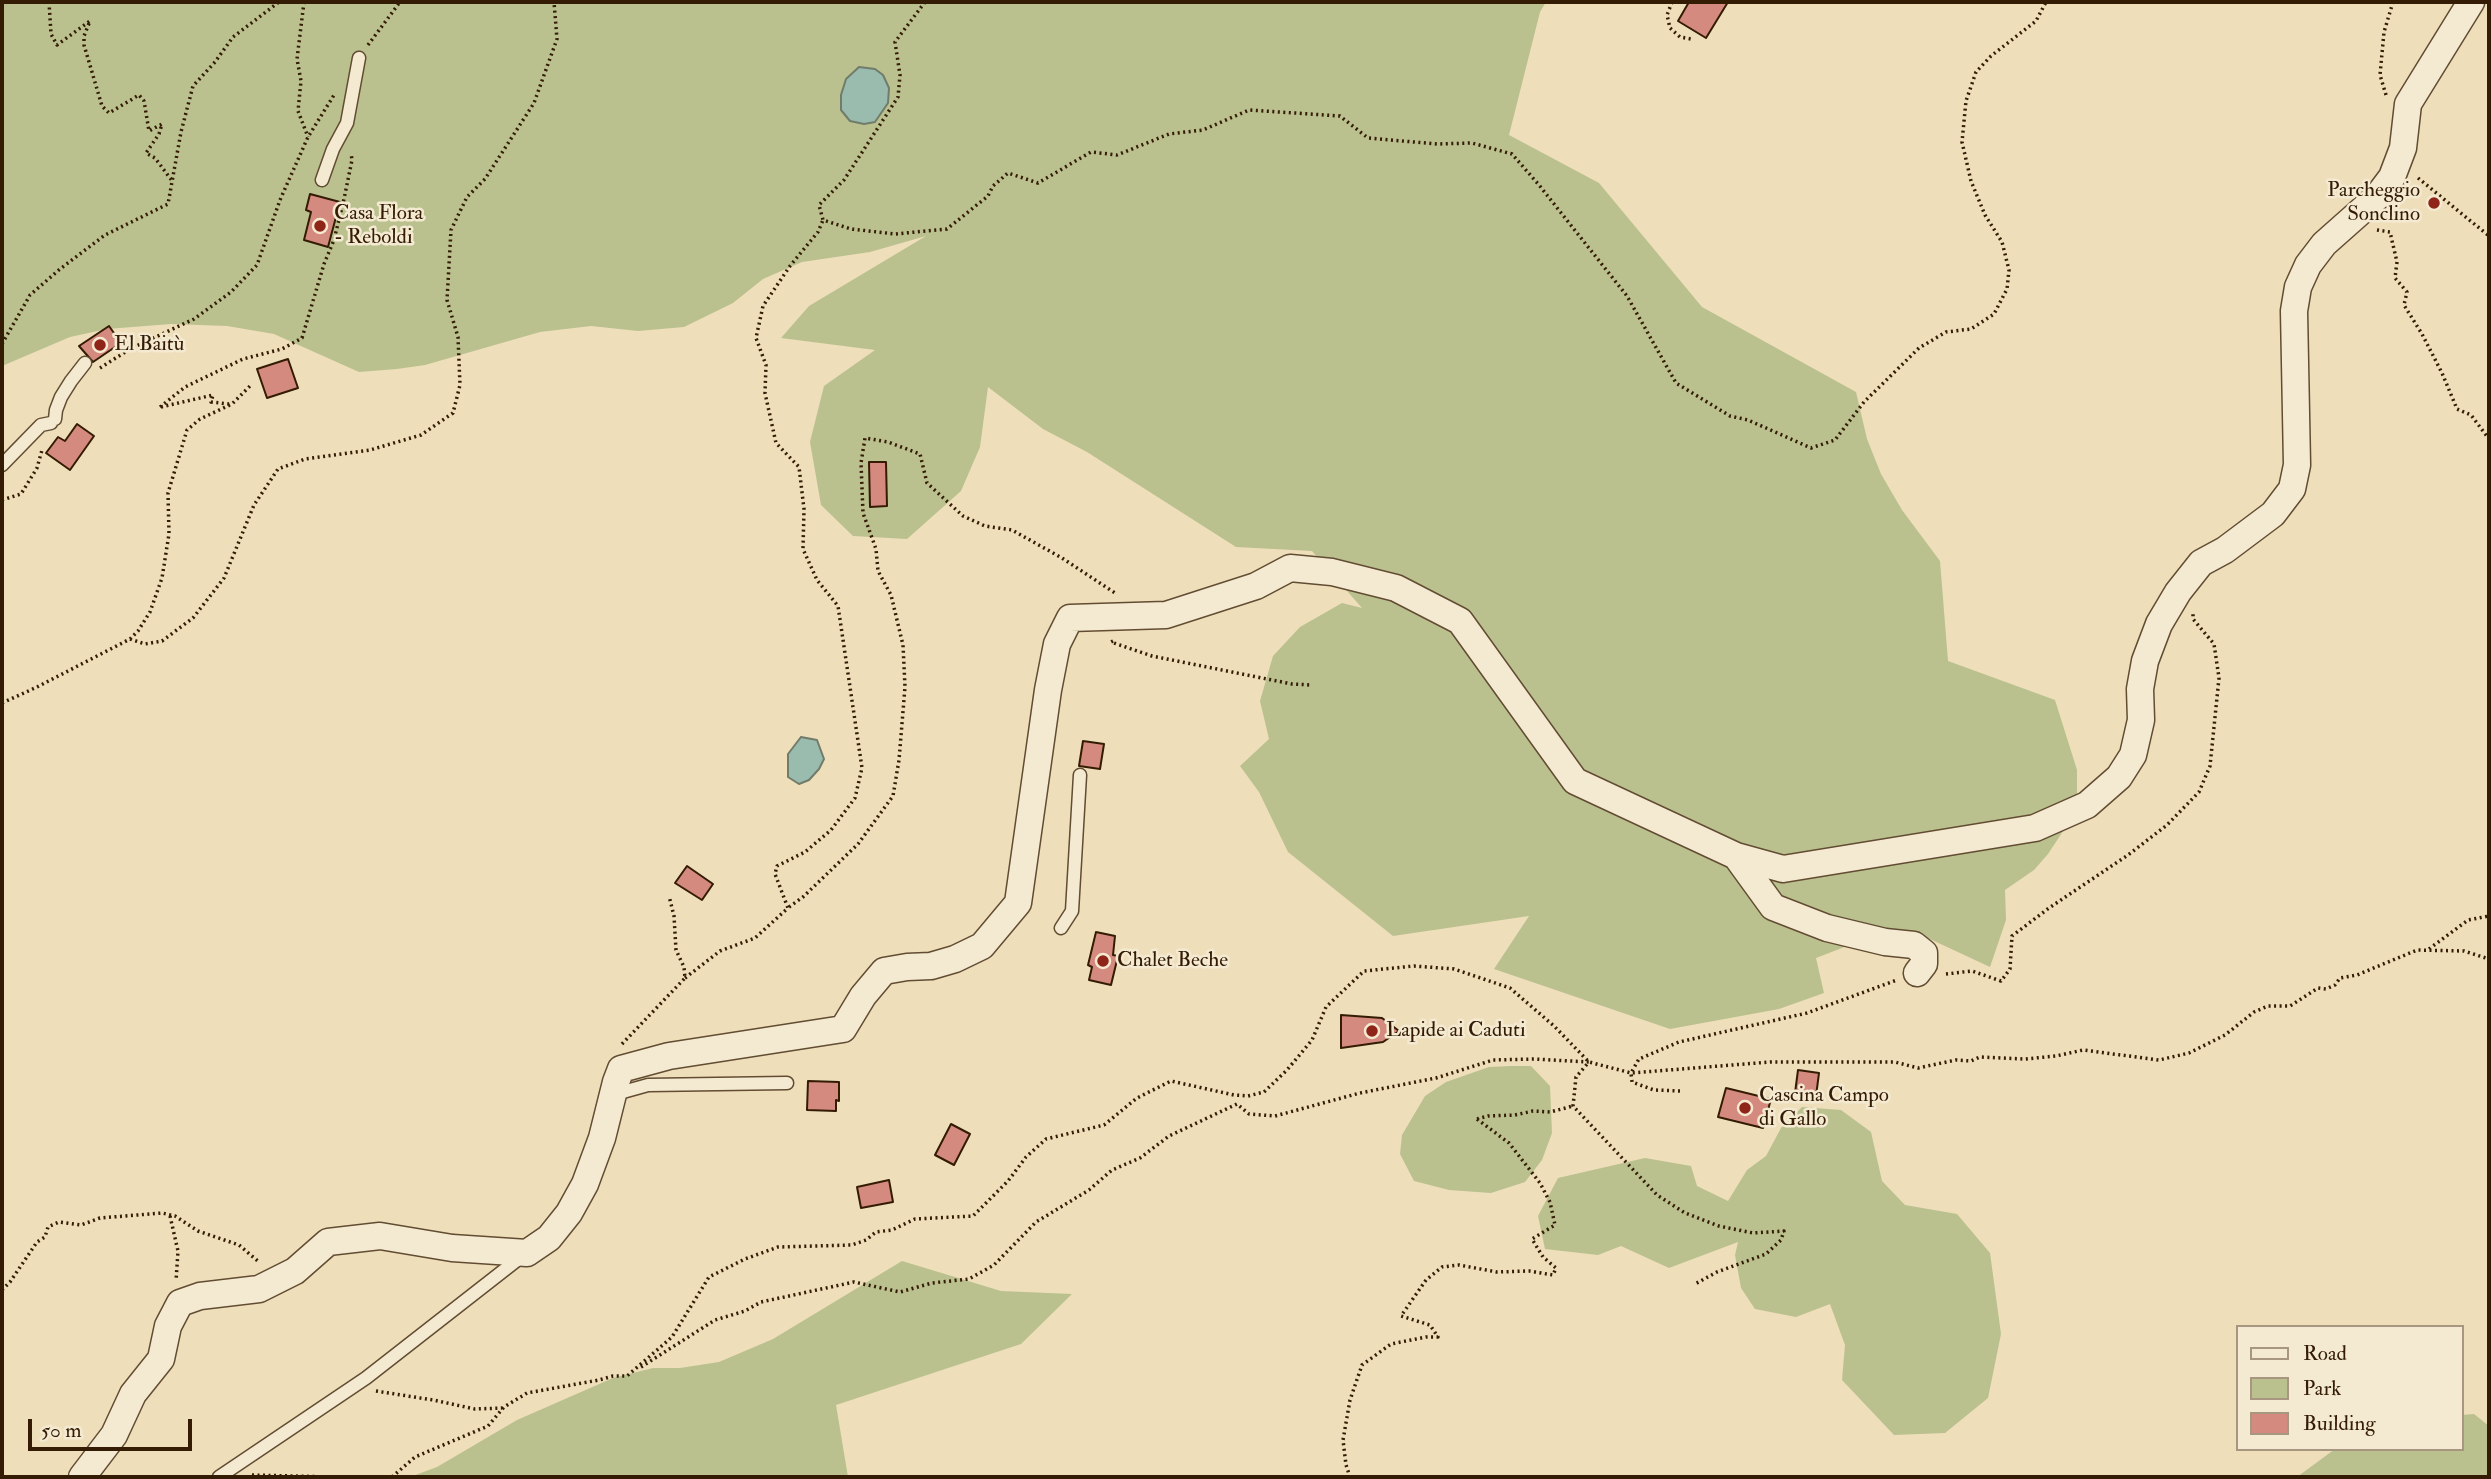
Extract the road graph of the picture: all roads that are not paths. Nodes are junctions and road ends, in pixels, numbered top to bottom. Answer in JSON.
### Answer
{"nodes":[{"id":1,"x":2471,"y":2,"type":"edge"},
{"id":2,"x":359,"y":58,"type":"road end"},
{"id":3,"x":322,"y":180,"type":"dead end"},
{"id":4,"x":85,"y":363,"type":"dead end"},
{"id":5,"x":2,"y":465,"type":"edge"},
{"id":6,"x":1080,"y":775,"type":"dead end"},
{"id":7,"x":1736,"y":856,"type":"junction"},
{"id":8,"x":1061,"y":928,"type":"dead end"},
{"id":9,"x":1917,"y":973,"type":"road end"},
{"id":10,"x":787,"y":1083,"type":"dead end"},
{"id":11,"x":615,"y":1086,"type":"junction"},
{"id":12,"x":527,"y":1253,"type":"junction"},
{"id":13,"x":221,"y":1476,"type":"edge"},
{"id":14,"x":82,"y":1477,"type":"edge"}],
"edges":[{"from":1,"to":7,"type":"street"},
{"from":2,"to":3,"type":"lane"},
{"from":4,"to":5,"type":"lane"},
{"from":6,"to":8,"type":"lane"},
{"from":7,"to":9,"type":"street"},
{"from":7,"to":11,"type":"street"},
{"from":10,"to":11,"type":"lane"},
{"from":11,"to":12,"type":"street"},
{"from":12,"to":13,"type":"lane"},
{"from":12,"to":14,"type":"street"}]}
